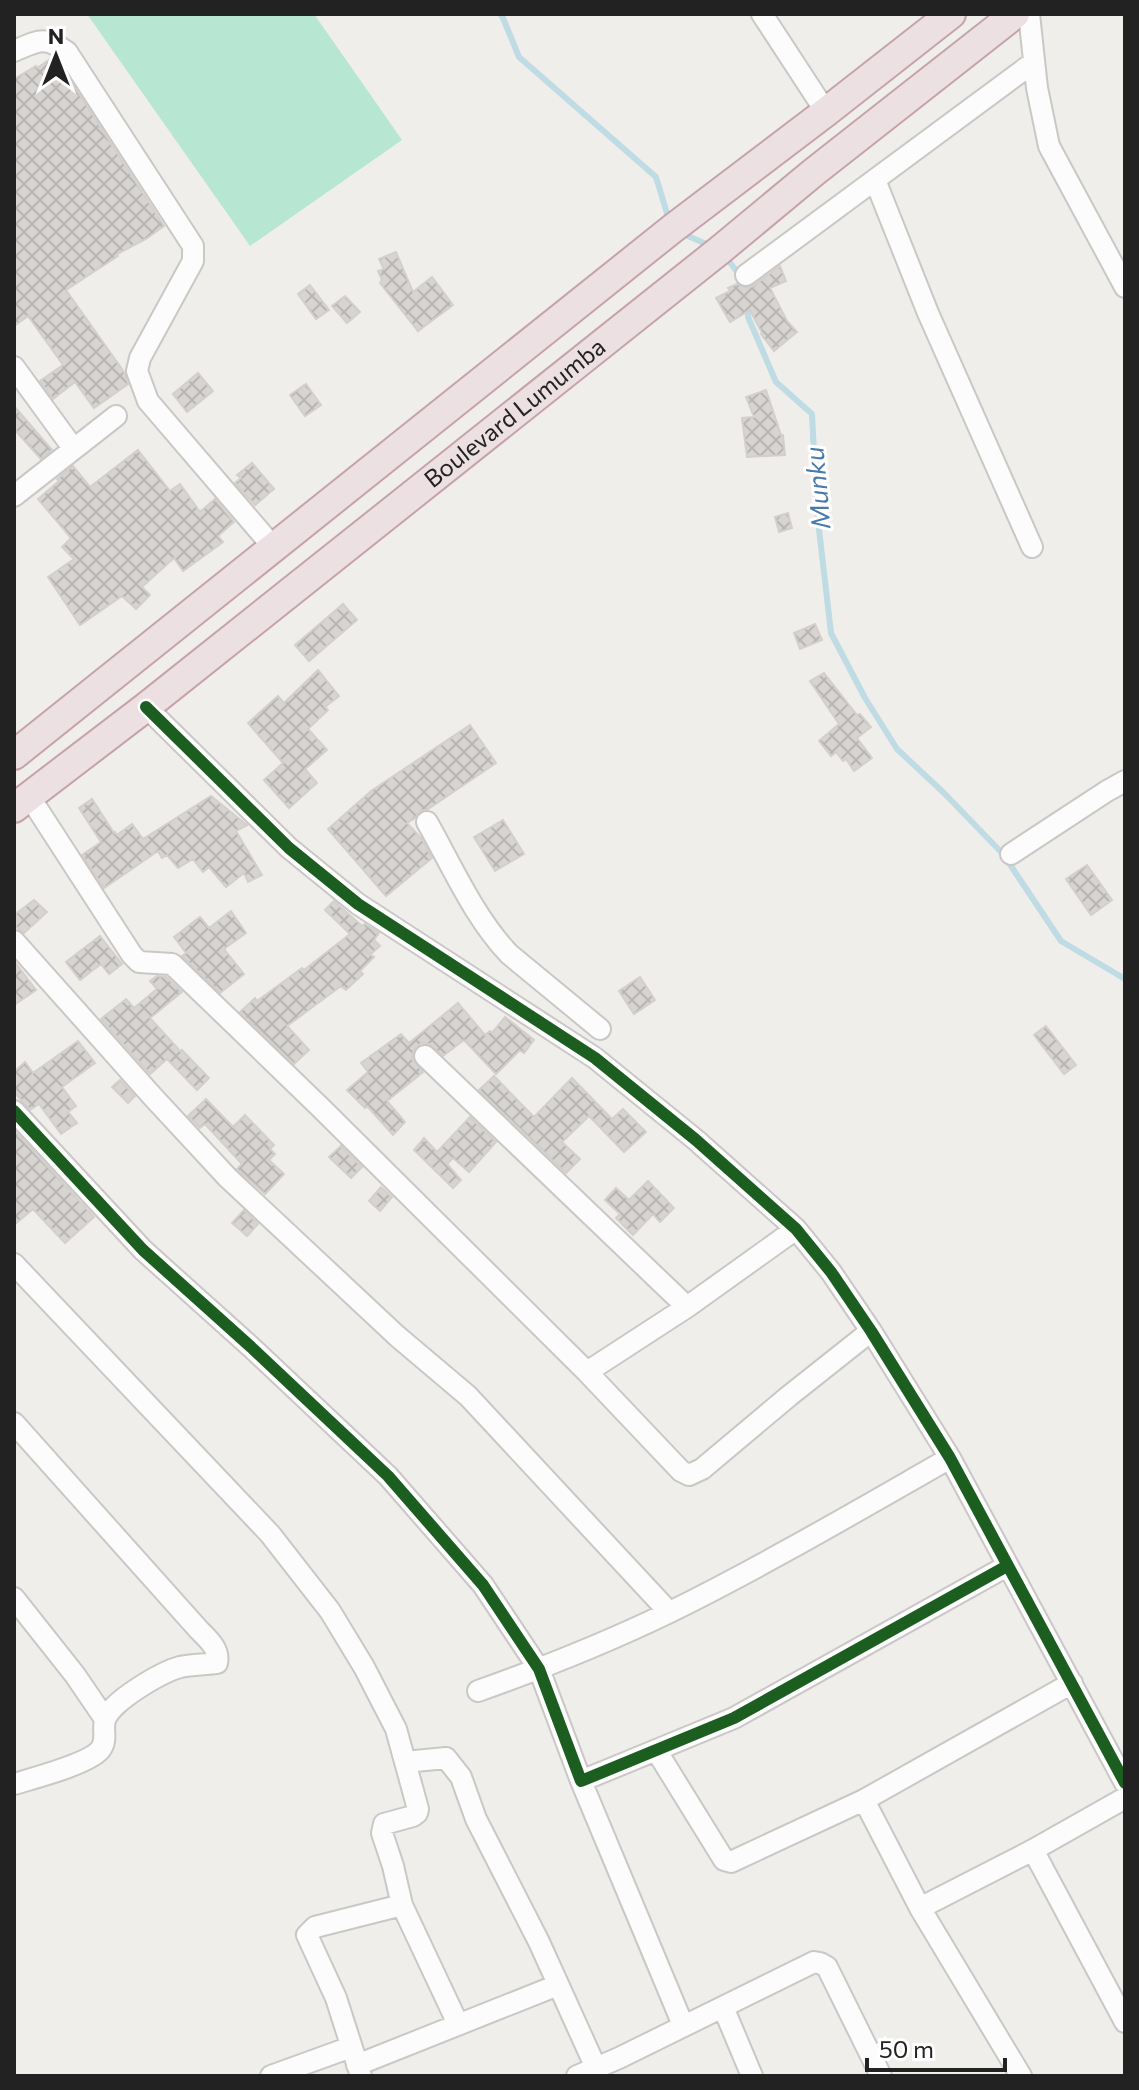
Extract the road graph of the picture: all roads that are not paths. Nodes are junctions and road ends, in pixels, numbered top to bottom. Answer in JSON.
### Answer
{"nodes":[{"id":1,"x":762,"y":14,"type":"edge"},
{"id":2,"x":951,"y":14,"type":"edge"},
{"id":3,"x":1015,"y":14,"type":"edge"},
{"id":4,"x":1029,"y":14,"type":"edge"},
{"id":5,"x":14,"y":51,"type":"edge"},
{"id":6,"x":1034,"y":62,"type":"junction"},
{"id":7,"x":826,"y":112,"type":"junction"},
{"id":8,"x":875,"y":180,"type":"junction"},
{"id":9,"x":746,"y":275,"type":"dead end"},
{"id":10,"x":1125,"y":287,"type":"edge"},
{"id":11,"x":14,"y":367,"type":"edge"},
{"id":12,"x":116,"y":416,"type":"dead end"},
{"id":13,"x":73,"y":448,"type":"junction"},
{"id":14,"x":14,"y":496,"type":"edge"},
{"id":15,"x":1032,"y":547,"type":"dead end"},
{"id":16,"x":274,"y":548,"type":"junction"},
{"id":17,"x":146,"y":707,"type":"junction"},
{"id":18,"x":14,"y":755,"type":"edge"},
{"id":19,"x":1125,"y":781,"type":"edge"},
{"id":20,"x":22,"y":802,"type":"edge"},
{"id":21,"x":427,"y":822,"type":"dead end"},
{"id":22,"x":1011,"y":854,"type":"dead end"},
{"id":23,"x":14,"y":941,"type":"edge"},
{"id":24,"x":525,"y":967,"type":"junction"},
{"id":25,"x":548,"y":986,"type":"junction"},
{"id":26,"x":501,"y":996,"type":"junction"},
{"id":27,"x":527,"y":1013,"type":"junction"},
{"id":28,"x":600,"y":1029,"type":"dead end"},
{"id":29,"x":425,"y":1056,"type":"dead end"},
{"id":30,"x":14,"y":1111,"type":"edge"},
{"id":31,"x":796,"y":1229,"type":"junction"},
{"id":32,"x":14,"y":1264,"type":"edge"},
{"id":33,"x":687,"y":1307,"type":"junction"},
{"id":34,"x":871,"y":1331,"type":"junction"},
{"id":35,"x":587,"y":1372,"type":"junction"},
{"id":36,"x":14,"y":1423,"type":"edge"},
{"id":37,"x":950,"y":1458,"type":"junction"},
{"id":38,"x":1007,"y":1566,"type":"junction"},
{"id":39,"x":14,"y":1598,"type":"edge"},
{"id":40,"x":669,"y":1612,"type":"junction"},
{"id":41,"x":539,"y":1669,"type":"junction"},
{"id":42,"x":1072,"y":1683,"type":"junction"},
{"id":43,"x":478,"y":1691,"type":"dead end"},
{"id":44,"x":105,"y":1719,"type":"junction"},
{"id":45,"x":656,"y":1750,"type":"junction"},
{"id":46,"x":405,"y":1762,"type":"junction"},
{"id":47,"x":581,"y":1781,"type":"junction"},
{"id":48,"x":1125,"y":1783,"type":"edge"},
{"id":49,"x":14,"y":1784,"type":"edge"},
{"id":50,"x":1125,"y":1798,"type":"edge"},
{"id":51,"x":864,"y":1800,"type":"junction"},
{"id":52,"x":1033,"y":1850,"type":"junction"},
{"id":53,"x":402,"y":1905,"type":"junction"},
{"id":54,"x":920,"y":1908,"type":"junction"},
{"id":55,"x":558,"y":1985,"type":"junction"},
{"id":56,"x":723,"y":2007,"type":"junction"},
{"id":57,"x":1125,"y":2022,"type":"edge"},
{"id":58,"x":458,"y":2024,"type":"junction"},
{"id":59,"x":683,"y":2025,"type":"junction"},
{"id":60,"x":356,"y":2063,"type":"edge"},
{"id":61,"x":624,"y":2067,"type":"edge"},
{"id":62,"x":586,"y":2072,"type":"edge"},
{"id":63,"x":271,"y":2076,"type":"edge"},
{"id":64,"x":752,"y":2076,"type":"edge"},
{"id":65,"x":881,"y":2076,"type":"edge"},
{"id":66,"x":1021,"y":2076,"type":"edge"}],
"edges":[{"from":1,"to":7,"type":"street"},
{"from":2,"to":7,"type":"highway","name":"Boulevard Lumumba"},
{"from":3,"to":17,"type":"highway","name":"Boulevard Lumumba"},
{"from":4,"to":6,"type":"street"},
{"from":5,"to":16,"type":"street"},
{"from":6,"to":8,"type":"street"},
{"from":6,"to":10,"type":"street"},
{"from":7,"to":16,"type":"highway","name":"Boulevard Lumumba"},
{"from":8,"to":9,"type":"street"},
{"from":8,"to":15,"type":"street"},
{"from":11,"to":13,"type":"street"},
{"from":12,"to":13,"type":"street"},
{"from":13,"to":14,"type":"street"},
{"from":16,"to":18,"type":"highway","name":"Boulevard Lumumba"},
{"from":17,"to":20,"type":"highway","name":"Boulevard Lumumba"},
{"from":17,"to":26,"type":"street"},
{"from":19,"to":22,"type":"street"},
{"from":20,"to":35,"type":"street"},
{"from":21,"to":24,"type":"street"},
{"from":23,"to":40,"type":"street"},
{"from":24,"to":25,"type":"street"},
{"from":24,"to":26,"type":"street"},
{"from":25,"to":27,"type":"street"},
{"from":25,"to":28,"type":"street"},
{"from":26,"to":27,"type":"street"},
{"from":27,"to":31,"type":"street"},
{"from":29,"to":33,"type":"street"},
{"from":30,"to":41,"type":"street"},
{"from":31,"to":33,"type":"street"},
{"from":31,"to":34,"type":"street"},
{"from":32,"to":46,"type":"street"},
{"from":33,"to":35,"type":"street"},
{"from":34,"to":35,"type":"street"},
{"from":34,"to":37,"type":"street"},
{"from":36,"to":44,"type":"street"},
{"from":37,"to":38,"type":"street"},
{"from":37,"to":40,"type":"street"},
{"from":38,"to":42,"type":"street"},
{"from":38,"to":45,"type":"street"},
{"from":39,"to":44,"type":"street"},
{"from":40,"to":41,"type":"street"},
{"from":41,"to":43,"type":"street"},
{"from":41,"to":47,"type":"street"},
{"from":42,"to":48,"type":"street"},
{"from":42,"to":51,"type":"street"},
{"from":44,"to":49,"type":"street"},
{"from":45,"to":47,"type":"street"},
{"from":45,"to":51,"type":"street"},
{"from":46,"to":53,"type":"street"},
{"from":46,"to":55,"type":"street"},
{"from":47,"to":59,"type":"street"},
{"from":50,"to":52,"type":"street"},
{"from":51,"to":54,"type":"street"},
{"from":52,"to":54,"type":"street"},
{"from":52,"to":57,"type":"street"},
{"from":53,"to":58,"type":"street"},
{"from":53,"to":60,"type":"street"},
{"from":54,"to":66,"type":"street"},
{"from":55,"to":58,"type":"street"},
{"from":55,"to":62,"type":"street"},
{"from":56,"to":59,"type":"street"},
{"from":56,"to":64,"type":"street"},
{"from":56,"to":65,"type":"street"},
{"from":58,"to":60,"type":"street"},
{"from":59,"to":61,"type":"street"},
{"from":60,"to":63,"type":"street"},
{"from":61,"to":62,"type":"street"}]}
